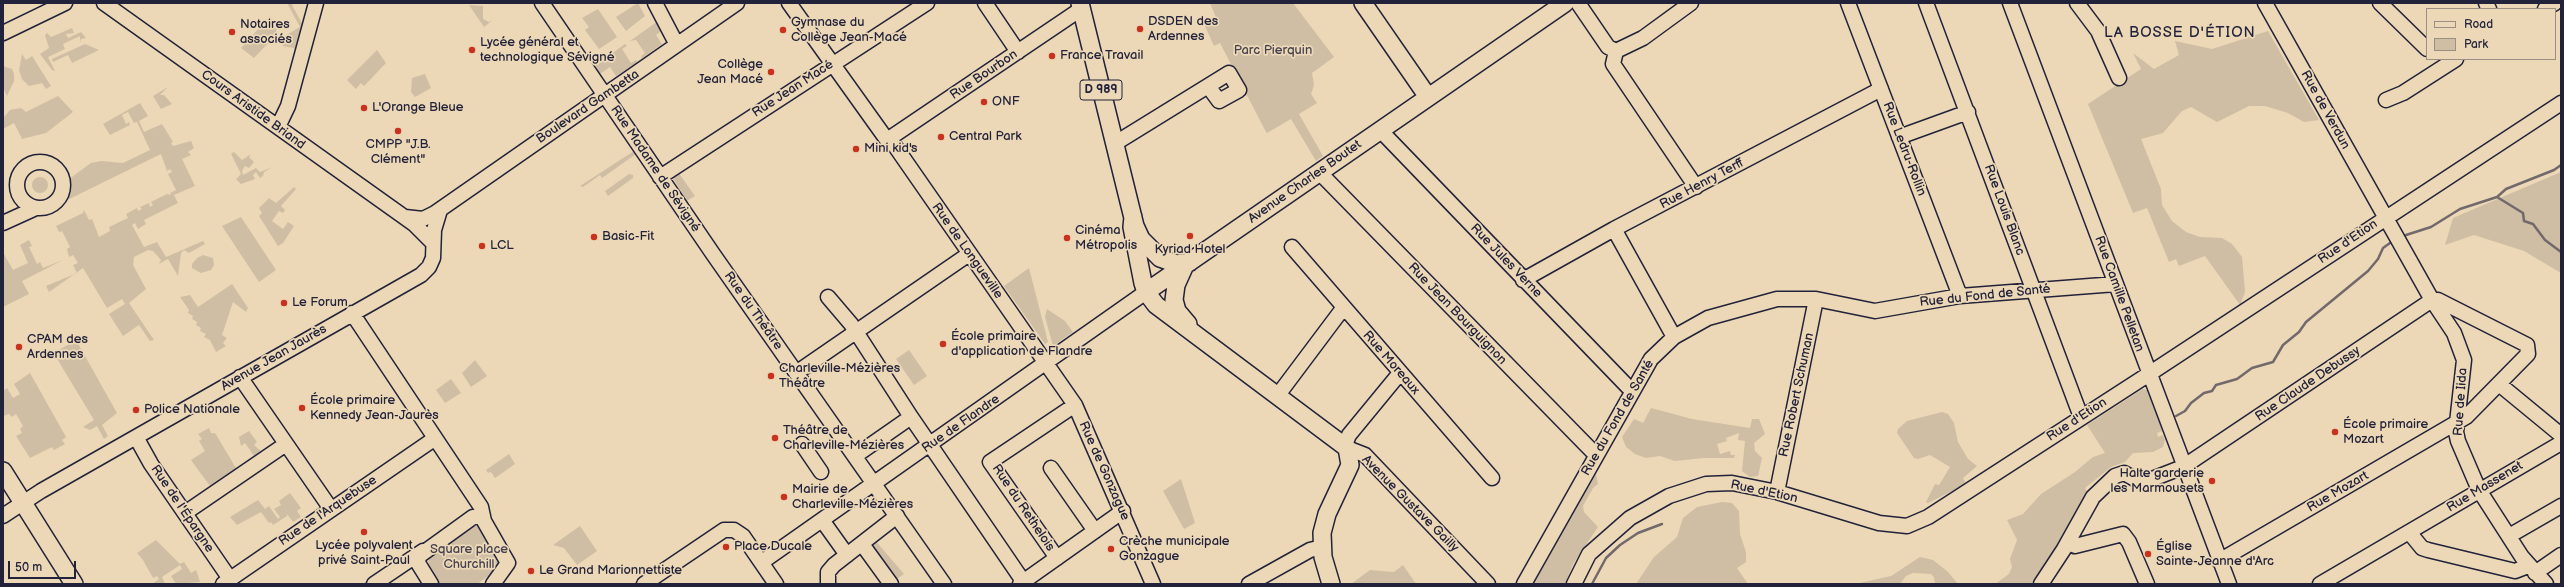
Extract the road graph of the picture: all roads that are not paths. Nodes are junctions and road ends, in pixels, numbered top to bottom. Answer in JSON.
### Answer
{"nodes":[{"id":1,"x":65,"y":3,"type":"edge"},
{"id":2,"x":104,"y":3,"type":"edge"},
{"id":3,"x":316,"y":3,"type":"edge"},
{"id":4,"x":542,"y":3,"type":"edge"},
{"id":5,"x":655,"y":3,"type":"edge"},
{"id":6,"x":737,"y":3,"type":"edge"},
{"id":7,"x":789,"y":3,"type":"edge"},
{"id":8,"x":926,"y":3,"type":"edge"},
{"id":9,"x":985,"y":3,"type":"edge"},
{"id":10,"x":1363,"y":3,"type":"edge"},
{"id":11,"x":1565,"y":3,"type":"edge"},
{"id":12,"x":1578,"y":3,"type":"edge"},
{"id":13,"x":1691,"y":3,"type":"edge"},
{"id":14,"x":1848,"y":3,"type":"edge"},
{"id":15,"x":1926,"y":3,"type":"edge"},
{"id":16,"x":2010,"y":3,"type":"edge"},
{"id":17,"x":2077,"y":3,"type":"edge"},
{"id":18,"x":2265,"y":3,"type":"edge"},
{"id":19,"x":2380,"y":3,"type":"edge"},
{"id":20,"x":2556,"y":3,"type":"edge"},
{"id":21,"x":1080,"y":5,"type":"edge"},
{"id":22,"x":2547,"y":8,"type":"edge"},
{"id":23,"x":3,"y":33,"type":"edge"},
{"id":24,"x":677,"y":45,"type":"junction"},
{"id":25,"x":2426,"y":48,"type":"edge"},
{"id":26,"x":1616,"y":50,"type":"junction"},
{"id":27,"x":1018,"y":52,"type":"junction"},
{"id":28,"x":2446,"y":61,"type":"edge"},
{"id":29,"x":834,"y":63,"type":"junction"},
{"id":30,"x":2119,"y":78,"type":"dead end"},
{"id":31,"x":1208,"y":86,"type":"dead end"},
{"id":32,"x":1881,"y":89,"type":"junction"},
{"id":33,"x":605,"y":96,"type":"junction"},
{"id":34,"x":1428,"y":97,"type":"junction"},
{"id":35,"x":2386,"y":100,"type":"dead end"},
{"id":36,"x":2561,"y":103,"type":"edge"},
{"id":37,"x":1968,"y":112,"type":"junction"},
{"id":38,"x":278,"y":127,"type":"junction"},
{"id":39,"x":1380,"y":130,"type":"junction"},
{"id":40,"x":1899,"y":137,"type":"junction"},
{"id":41,"x":887,"y":140,"type":"junction"},
{"id":42,"x":1114,"y":144,"type":"junction"},
{"id":43,"x":1319,"y":172,"type":"junction"},
{"id":44,"x":660,"y":177,"type":"junction"},
{"id":45,"x":1696,"y":187,"type":"junction"},
{"id":46,"x":23,"y":201,"type":"junction"},
{"id":47,"x":36,"y":208,"type":"junction"},
{"id":48,"x":440,"y":210,"type":"junction"},
{"id":49,"x":19,"y":215,"type":"junction"},
{"id":50,"x":402,"y":216,"type":"junction"},
{"id":51,"x":1133,"y":217,"type":"junction"},
{"id":52,"x":2385,"y":217,"type":"junction"},
{"id":53,"x":422,"y":218,"type":"joint"},
{"id":54,"x":3,"y":222,"type":"edge"},
{"id":55,"x":1614,"y":229,"type":"junction"},
{"id":56,"x":433,"y":243,"type":"junction"},
{"id":57,"x":1292,"y":247,"type":"dead end"},
{"id":58,"x":968,"y":254,"type":"junction"},
{"id":59,"x":714,"y":256,"type":"joint"},
{"id":60,"x":1188,"y":263,"type":"junction"},
{"id":61,"x":1523,"y":280,"type":"junction"},
{"id":62,"x":2116,"y":284,"type":"junction"},
{"id":63,"x":2033,"y":289,"type":"junction"},
{"id":64,"x":1146,"y":292,"type":"junction"},
{"id":65,"x":1960,"y":296,"type":"junction"},
{"id":66,"x":828,"y":297,"type":"dead end"},
{"id":67,"x":1816,"y":299,"type":"junction"},
{"id":68,"x":2432,"y":300,"type":"junction"},
{"id":69,"x":1344,"y":308,"type":"junction"},
{"id":70,"x":352,"y":313,"type":"junction"},
{"id":71,"x":854,"y":332,"type":"junction"},
{"id":72,"x":1674,"y":338,"type":"junction"},
{"id":73,"x":1212,"y":345,"type":"junction"},
{"id":74,"x":1046,"y":363,"type":"junction"},
{"id":75,"x":796,"y":373,"type":"junction"},
{"id":76,"x":1400,"y":373,"type":"junction"},
{"id":77,"x":2149,"y":374,"type":"junction"},
{"id":78,"x":240,"y":377,"type":"junction"},
{"id":79,"x":2499,"y":384,"type":"junction"},
{"id":80,"x":1634,"y":390,"type":"junction"},
{"id":81,"x":1278,"y":395,"type":"junction"},
{"id":82,"x":1075,"y":405,"type":"junction"},
{"id":83,"x":2081,"y":417,"type":"junction"},
{"id":84,"x":911,"y":418,"type":"junction"},
{"id":85,"x":2458,"y":422,"type":"junction"},
{"id":86,"x":2561,"y":435,"type":"edge"},
{"id":87,"x":136,"y":437,"type":"junction"},
{"id":88,"x":434,"y":439,"type":"junction"},
{"id":89,"x":2561,"y":443,"type":"edge"},
{"id":90,"x":286,"y":444,"type":"junction"},
{"id":91,"x":802,"y":444,"type":"dead end"},
{"id":92,"x":930,"y":445,"type":"junction"},
{"id":93,"x":1346,"y":447,"type":"junction"},
{"id":94,"x":1596,"y":455,"type":"junction"},
{"id":95,"x":855,"y":456,"type":"junction"},
{"id":96,"x":2184,"y":467,"type":"junction"},
{"id":97,"x":1051,"y":468,"type":"dead end"},
{"id":98,"x":3,"y":471,"type":"edge"},
{"id":99,"x":821,"y":472,"type":"dead end"},
{"id":100,"x":1492,"y":478,"type":"dead end"},
{"id":101,"x":875,"y":484,"type":"junction"},
{"id":102,"x":2479,"y":490,"type":"junction"},
{"id":103,"x":1777,"y":492,"type":"junction"},
{"id":104,"x":21,"y":499,"type":"junction"},
{"id":105,"x":3,"y":506,"type":"edge"},
{"id":106,"x":2561,"y":506,"type":"edge"},
{"id":107,"x":332,"y":509,"type":"junction"},
{"id":108,"x":1123,"y":511,"type":"junction"},
{"id":109,"x":185,"y":513,"type":"junction"},
{"id":110,"x":3,"y":516,"type":"edge"},
{"id":111,"x":483,"y":516,"type":"junction"},
{"id":112,"x":897,"y":516,"type":"junction"},
{"id":113,"x":822,"y":520,"type":"junction"},
{"id":114,"x":1095,"y":531,"type":"junction"},
{"id":115,"x":2409,"y":532,"type":"junction"},
{"id":116,"x":2509,"y":536,"type":"junction"},
{"id":117,"x":2070,"y":539,"type":"junction"},
{"id":118,"x":862,"y":544,"type":"junction"},
{"id":119,"x":1322,"y":547,"type":"junction"},
{"id":120,"x":422,"y":551,"type":"junction"},
{"id":121,"x":847,"y":555,"type":"junction"},
{"id":122,"x":2561,"y":555,"type":"edge"},
{"id":123,"x":1057,"y":558,"type":"junction"},
{"id":124,"x":2219,"y":561,"type":"junction"},
{"id":125,"x":762,"y":562,"type":"junction"},
{"id":126,"x":2531,"y":569,"type":"junction"},
{"id":127,"x":1270,"y":579,"type":"edge"},
{"id":128,"x":226,"y":581,"type":"edge"},
{"id":129,"x":492,"y":583,"type":"edge"},
{"id":130,"x":1022,"y":583,"type":"edge"},
{"id":131,"x":74,"y":584,"type":"edge"},
{"id":132,"x":374,"y":584,"type":"edge"},
{"id":133,"x":431,"y":584,"type":"edge"},
{"id":134,"x":644,"y":584,"type":"edge"},
{"id":135,"x":776,"y":584,"type":"edge"},
{"id":136,"x":828,"y":584,"type":"edge"},
{"id":137,"x":891,"y":584,"type":"edge"},
{"id":138,"x":944,"y":584,"type":"edge"},
{"id":139,"x":1153,"y":584,"type":"edge"},
{"id":140,"x":1249,"y":584,"type":"edge"},
{"id":141,"x":1331,"y":584,"type":"edge"},
{"id":142,"x":1488,"y":584,"type":"edge"},
{"id":143,"x":1524,"y":584,"type":"edge"},
{"id":144,"x":1574,"y":584,"type":"edge"},
{"id":145,"x":2041,"y":584,"type":"edge"},
{"id":146,"x":2147,"y":584,"type":"edge"},
{"id":147,"x":2229,"y":584,"type":"edge"},
{"id":148,"x":2320,"y":584,"type":"edge"},
{"id":149,"x":2546,"y":584,"type":"edge"}],
"edges":[{"from":1,"to":23,"type":"street"},
{"from":2,"to":38,"type":"street","name":"Cours Aristide Briand"},
{"from":3,"to":38,"type":"street"},
{"from":4,"to":33,"type":"street","name":"Rue Madame de Sévigné"},
{"from":5,"to":24,"type":"street"},
{"from":6,"to":24,"type":"street","name":"Boulevard Gambetta"},
{"from":7,"to":29,"type":"street","name":"Rue de Longueville"},
{"from":8,"to":29,"type":"street","name":"Rue Jean Macé"},
{"from":9,"to":27,"type":"street"},
{"from":10,"to":34,"type":"main road"},
{"from":11,"to":34,"type":"main road","name":"Avenue Charles Boutet"},
{"from":12,"to":26,"type":"street"},
{"from":13,"to":26,"type":"street"},
{"from":14,"to":32,"type":"street","name":"Rue Ledru-Rollin"},
{"from":15,"to":37,"type":"street","name":"Rue Louis Blanc"},
{"from":16,"to":62,"type":"street","name":"Rue Camille Pelletan"},
{"from":17,"to":30,"type":"street"},
{"from":18,"to":52,"type":"street","name":"Rue de Verdun"},
{"from":19,"to":25,"type":"street"},
{"from":20,"to":22,"type":"street"},
{"from":21,"to":27,"type":"street","name":"Rue Bourbon"},
{"from":21,"to":42,"type":"main road","number":"D 989"},
{"from":24,"to":33,"type":"street","name":"Boulevard Gambetta"},
{"from":26,"to":45,"type":"street"},
{"from":27,"to":41,"type":"street","name":"Rue Bourbon"},
{"from":28,"to":35,"type":"street"},
{"from":29,"to":41,"type":"street","name":"Rue de Longueville"},
{"from":29,"to":44,"type":"street","name":"Rue Jean Macé"},
{"from":31,"to":42,"type":"street"},
{"from":32,"to":40,"type":"street","name":"Rue Ledru-Rollin"},
{"from":32,"to":45,"type":"street","name":"Rue Henry Terff"},
{"from":33,"to":44,"type":"street","name":"Rue Madame de Sévigné"},
{"from":33,"to":48,"type":"street","name":"Boulevard Gambetta"},
{"from":34,"to":39,"type":"main road","name":"Avenue Charles Boutet"},
{"from":36,"to":52,"type":"street","name":"Rue d'Etion"},
{"from":37,"to":40,"type":"street"},
{"from":37,"to":63,"type":"street","name":"Rue Louis Blanc"},
{"from":38,"to":50,"type":"street","name":"Cours Aristide Briand"},
{"from":39,"to":43,"type":"main road","name":"Avenue Charles Boutet"},
{"from":39,"to":61,"type":"street","name":"Rue Jules Verne"},
{"from":40,"to":65,"type":"street","name":"Rue Ledru-Rollin"},
{"from":41,"to":58,"type":"street","name":"Rue de Longueville"},
{"from":42,"to":51,"type":"main road","number":"D 989"},
{"from":43,"to":60,"type":"main road","name":"Avenue Charles Boutet"},
{"from":43,"to":94,"type":"street","name":"Rue Jean Bourguignon"},
{"from":44,"to":59,"type":"street","name":"Rue Madame de Sévigné"},
{"from":45,"to":55,"type":"street","name":"Rue Henry Terff"},
{"from":46,"to":47,"type":"street"},
{"from":46,"to":47,"type":"street"},
{"from":46,"to":49,"type":"street"},
{"from":47,"to":49,"type":"street"},
{"from":48,"to":53,"type":"street","name":"Boulevard Gambetta"},
{"from":48,"to":56,"type":"street"},
{"from":49,"to":54,"type":"street"},
{"from":50,"to":53,"type":"street","name":"Cours Aristide Briand"},
{"from":50,"to":56,"type":"street","name":"Cours Aristide Briand"},
{"from":51,"to":60,"type":"main road"},
{"from":51,"to":64,"type":"main road"},
{"from":52,"to":68,"type":"street","name":"Rue de Iida"},
{"from":52,"to":77,"type":"street","name":"Rue d'Etion"},
{"from":55,"to":61,"type":"street","name":"Rue Henry Terff"},
{"from":55,"to":72,"type":"street"},
{"from":56,"to":70,"type":"street","name":"Avenue Jean Jaurès"},
{"from":57,"to":69,"type":"street","name":"Rue Moreaux"},
{"from":58,"to":71,"type":"street"},
{"from":58,"to":74,"type":"street","name":"Rue de Longueville"},
{"from":59,"to":75,"type":"street","name":"Rue du Théâtre"},
{"from":60,"to":64,"type":"main road","name":"Avenue Charles Boutet"},
{"from":60,"to":73,"type":"main road"},
{"from":61,"to":80,"type":"street","name":"Rue Jules Verne"},
{"from":62,"to":63,"type":"street","name":"Rue du Fond de Santé"},
{"from":62,"to":77,"type":"street","name":"Rue Camille Pelletan"},
{"from":63,"to":65,"type":"street","name":"Rue du Fond de Santé"},
{"from":63,"to":83,"type":"street","name":"Rue Louis Blanc"},
{"from":64,"to":73,"type":"main road"},
{"from":64,"to":74,"type":"street","name":"Avenue Charles Boutet"},
{"from":65,"to":67,"type":"street","name":"Rue du Fond de Santé"},
{"from":66,"to":71,"type":"street"},
{"from":67,"to":72,"type":"street","name":"Rue du Fond de Santé"},
{"from":67,"to":103,"type":"street","name":"Rue Robert Schuman"},
{"from":68,"to":79,"type":"street","name":"Rue Mozart"},
{"from":68,"to":85,"type":"street","name":"Rue de Iida"},
{"from":68,"to":96,"type":"street","name":"Rue Claude Debussy"},
{"from":69,"to":76,"type":"street","name":"Rue Moreaux"},
{"from":69,"to":81,"type":"street"},
{"from":70,"to":78,"type":"street","name":"Avenue Jean Jaurès"},
{"from":70,"to":88,"type":"street"},
{"from":71,"to":75,"type":"street"},
{"from":71,"to":84,"type":"street"},
{"from":72,"to":80,"type":"street","name":"Rue du Fond de Santé"},
{"from":73,"to":81,"type":"main road","name":"Avenue Gustave Gailly"},
{"from":74,"to":82,"type":"street","name":"Rue de Gonzague"},
{"from":74,"to":92,"type":"street","name":"Rue de Flandre"},
{"from":75,"to":95,"type":"street","name":"Rue du Théâtre"},
{"from":76,"to":93,"type":"street"},
{"from":76,"to":100,"type":"street","name":"Rue Moreaux"},
{"from":77,"to":83,"type":"street","name":"Rue d'Etion"},
{"from":77,"to":96,"type":"street","name":"Rue Camille Pelletan"},
{"from":78,"to":87,"type":"street","name":"Avenue Jean Jaurès"},
{"from":78,"to":90,"type":"street"},
{"from":79,"to":85,"type":"street","name":"Rue Mozart"},
{"from":79,"to":86,"type":"street"},
{"from":80,"to":94,"type":"street","name":"Rue du Fond de Santé"},
{"from":81,"to":93,"type":"main road","name":"Avenue Gustave Gailly"},
{"from":82,"to":108,"type":"street","name":"Rue de Gonzague"},
{"from":82,"to":123,"type":"street","name":"Rue du Rethelois"},
{"from":83,"to":103,"type":"street","name":"Rue d'Etion"},
{"from":84,"to":92,"type":"street"},
{"from":84,"to":95,"type":"street"},
{"from":85,"to":102,"type":"street","name":"Rue de Iida"},
{"from":85,"to":124,"type":"street","name":"Rue Mozart"},
{"from":87,"to":104,"type":"street","name":"Avenue Jean Jaurès"},
{"from":87,"to":109,"type":"street","name":"Rue de l'Épargne"},
{"from":88,"to":107,"type":"street","name":"Rue de l'Arquebuse"},
{"from":88,"to":111,"type":"street"},
{"from":89,"to":102,"type":"street","name":"Rue Massenet"},
{"from":90,"to":107,"type":"street"},
{"from":90,"to":109,"type":"street"},
{"from":91,"to":99,"type":"street"},
{"from":92,"to":101,"type":"street","name":"Rue de Flandre"},
{"from":92,"to":130,"type":"street"},
{"from":93,"to":119,"type":"main road"},
{"from":93,"to":142,"type":"street","name":"Avenue Gustave Gailly"},
{"from":94,"to":143,"type":"street","name":"Rue du Fond de Santé"},
{"from":95,"to":101,"type":"street","name":"Rue du Théâtre"},
{"from":96,"to":117,"type":"street","name":"Rue Claude Debussy"},
{"from":96,"to":124,"type":"street","name":"Rue Camille Pelletan"},
{"from":97,"to":114,"type":"street"},
{"from":98,"to":104,"type":"main road"},
{"from":101,"to":112,"type":"street","name":"Rue du Théâtre"},
{"from":101,"to":113,"type":"street","name":"Rue de Flandre"},
{"from":102,"to":115,"type":"street","name":"Rue Massenet"},
{"from":102,"to":116,"type":"street","name":"Rue de Iida"},
{"from":103,"to":144,"type":"street","name":"Rue d'Etion"},
{"from":104,"to":105,"type":"street"},
{"from":104,"to":110,"type":"street"},
{"from":104,"to":131,"type":"main road"},
{"from":106,"to":116,"type":"street"},
{"from":107,"to":128,"type":"street","name":"Rue de l'Arquebuse"},
{"from":108,"to":114,"type":"street"},
{"from":108,"to":139,"type":"street","name":"Rue de Gonzague"},
{"from":109,"to":128,"type":"street","name":"Rue de l'Épargne"},
{"from":111,"to":120,"type":"street"},
{"from":111,"to":129,"type":"street"},
{"from":112,"to":118,"type":"street"},
{"from":112,"to":138,"type":"street","name":"Rue du Théâtre"},
{"from":113,"to":121,"type":"street"},
{"from":113,"to":125,"type":"street","name":"Rue de Flandre"},
{"from":114,"to":123,"type":"street"},
{"from":115,"to":126,"type":"street"},
{"from":115,"to":148,"type":"street","name":"Rue Massenet"},
{"from":116,"to":126,"type":"street","name":"Rue de Iida"},
{"from":117,"to":145,"type":"street","name":"Rue Claude Debussy"},
{"from":117,"to":146,"type":"street"},
{"from":118,"to":121,"type":"street"},
{"from":118,"to":137,"type":"street"},
{"from":119,"to":127,"type":"street"},
{"from":119,"to":141,"type":"main road"},
{"from":120,"to":132,"type":"street"},
{"from":120,"to":133,"type":"street"},
{"from":121,"to":136,"type":"street"},
{"from":122,"to":126,"type":"street"},
{"from":123,"to":130,"type":"street"},
{"from":124,"to":147,"type":"street","name":"Rue Camille Pelletan"},
{"from":125,"to":134,"type":"street"},
{"from":125,"to":135,"type":"street"},
{"from":126,"to":149,"type":"street","name":"Rue de Iida"},
{"from":127,"to":140,"type":"street"}]}
